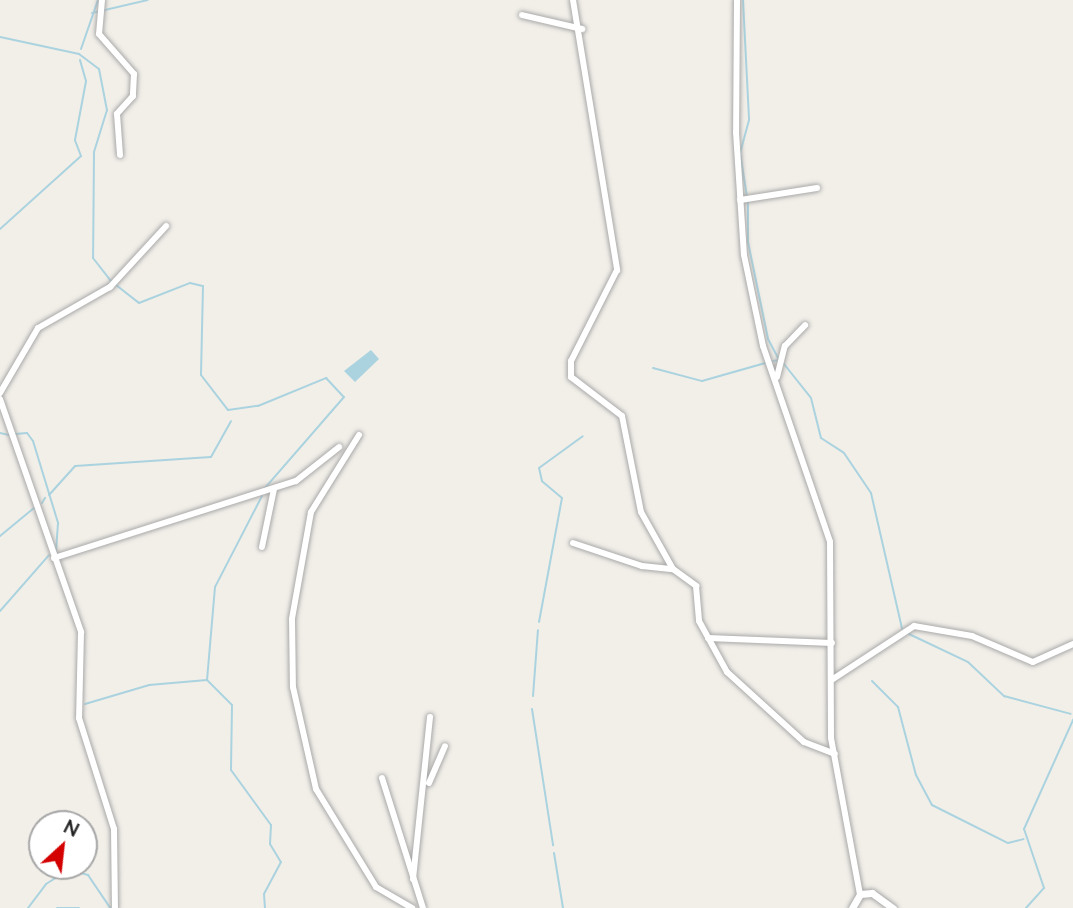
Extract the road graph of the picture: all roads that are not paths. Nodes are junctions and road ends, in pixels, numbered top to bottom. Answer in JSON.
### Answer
{"nodes":[{"id":1,"x":102,"y":0,"type":"edge"},
{"id":2,"x":573,"y":0,"type":"edge"},
{"id":3,"x":737,"y":0,"type":"edge"},
{"id":4,"x":522,"y":15,"type":"dead end"},
{"id":5,"x":582,"y":29,"type":"junction"},
{"id":6,"x":120,"y":155,"type":"dead end"},
{"id":7,"x":817,"y":188,"type":"dead end"},
{"id":8,"x":740,"y":200,"type":"junction"},
{"id":9,"x":166,"y":226,"type":"dead end"},
{"id":10,"x":805,"y":325,"type":"dead end"},
{"id":11,"x":777,"y":378,"type":"junction"},
{"id":12,"x":0,"y":393,"type":"edge"},
{"id":13,"x":0,"y":399,"type":"edge"},
{"id":14,"x":359,"y":435,"type":"dead end"},
{"id":15,"x":339,"y":447,"type":"dead end"},
{"id":16,"x":274,"y":489,"type":"junction"},
{"id":17,"x":573,"y":543,"type":"dead end"},
{"id":18,"x":262,"y":547,"type":"dead end"},
{"id":19,"x":54,"y":558,"type":"junction"},
{"id":20,"x":673,"y":569,"type":"junction"},
{"id":21,"x":708,"y":638,"type":"junction"},
{"id":22,"x":832,"y":643,"type":"junction"},
{"id":23,"x":1073,"y":644,"type":"edge"},
{"id":24,"x":832,"y":679,"type":"junction"},
{"id":25,"x":430,"y":717,"type":"dead end"},
{"id":26,"x":445,"y":746,"type":"dead end"},
{"id":27,"x":835,"y":754,"type":"junction"},
{"id":28,"x":382,"y":778,"type":"dead end"},
{"id":29,"x":425,"y":791,"type":"junction"},
{"id":30,"x":412,"y":879,"type":"junction"},
{"id":31,"x":860,"y":894,"type":"junction"},
{"id":32,"x":115,"y":908,"type":"edge"},
{"id":33,"x":412,"y":908,"type":"edge"},
{"id":34,"x":423,"y":908,"type":"edge"},
{"id":35,"x":852,"y":908,"type":"edge"},
{"id":36,"x":892,"y":908,"type":"edge"}],
"edges":[{"from":1,"to":6,"type":"street"},
{"from":2,"to":5,"type":"street"},
{"from":3,"to":8,"type":"street"},
{"from":4,"to":5,"type":"street"},
{"from":5,"to":20,"type":"street"},
{"from":7,"to":8,"type":"street"},
{"from":8,"to":11,"type":"street"},
{"from":9,"to":12,"type":"street"},
{"from":10,"to":11,"type":"street"},
{"from":11,"to":22,"type":"street"},
{"from":13,"to":19,"type":"street"},
{"from":14,"to":33,"type":"street"},
{"from":15,"to":16,"type":"street"},
{"from":16,"to":18,"type":"street"},
{"from":16,"to":19,"type":"street"},
{"from":17,"to":20,"type":"street"},
{"from":19,"to":32,"type":"street"},
{"from":20,"to":21,"type":"street"},
{"from":21,"to":22,"type":"street"},
{"from":21,"to":27,"type":"street"},
{"from":22,"to":24,"type":"street"},
{"from":23,"to":24,"type":"street"},
{"from":24,"to":27,"type":"street"},
{"from":25,"to":29,"type":"street"},
{"from":26,"to":29,"type":"street"},
{"from":27,"to":31,"type":"street"},
{"from":28,"to":30,"type":"street"},
{"from":29,"to":30,"type":"street"},
{"from":30,"to":34,"type":"street"},
{"from":31,"to":35,"type":"street"},
{"from":31,"to":36,"type":"street"}]}
